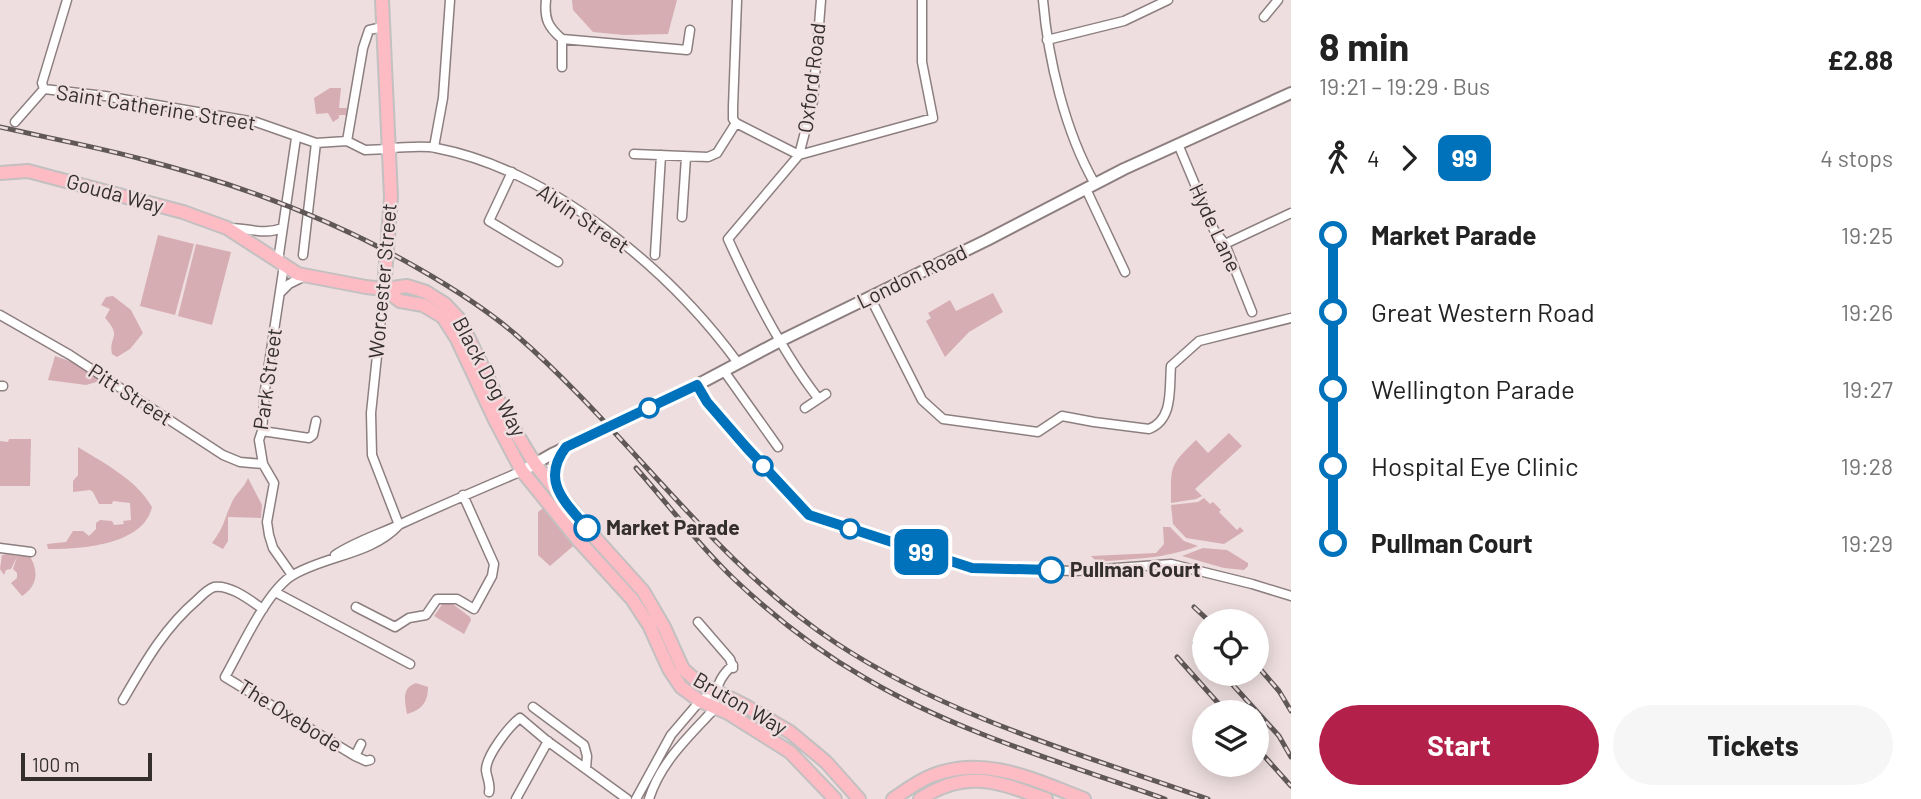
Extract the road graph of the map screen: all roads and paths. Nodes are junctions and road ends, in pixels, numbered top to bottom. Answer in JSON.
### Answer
{"nodes":[{"id":1,"x":67,"y":0,"type":"edge"},
{"id":2,"x":382,"y":0,"type":"edge"},
{"id":3,"x":450,"y":0,"type":"edge"},
{"id":4,"x":546,"y":0,"type":"edge"},
{"id":5,"x":737,"y":0,"type":"edge"},
{"id":6,"x":821,"y":0,"type":"edge"},
{"id":7,"x":922,"y":0,"type":"edge"},
{"id":8,"x":1043,"y":0,"type":"edge"},
{"id":9,"x":1168,"y":0,"type":"edge"},
{"id":10,"x":1278,"y":0,"type":"edge"},
{"id":11,"x":1264,"y":17,"type":"dead end"},
{"id":12,"x":383,"y":29,"type":"junction"},
{"id":13,"x":690,"y":30,"type":"dead end"},
{"id":14,"x":562,"y":39,"type":"junction"},
{"id":15,"x":1047,"y":40,"type":"junction"},
{"id":16,"x":562,"y":67,"type":"dead end"},
{"id":17,"x":44,"y":89,"type":"junction"},
{"id":18,"x":1291,"y":93,"type":"edge"},
{"id":19,"x":15,"y":122,"type":"dead end"},
{"id":20,"x":736,"y":123,"type":"junction"},
{"id":21,"x":296,"y":138,"type":"junction"},
{"id":22,"x":347,"y":141,"type":"junction"},
{"id":23,"x":316,"y":143,"type":"junction"},
{"id":24,"x":1178,"y":144,"type":"junction"},
{"id":25,"x":434,"y":147,"type":"junction"},
{"id":26,"x":389,"y":149,"type":"junction"},
{"id":27,"x":634,"y":154,"type":"dead end"},
{"id":28,"x":661,"y":155,"type":"junction"},
{"id":29,"x":799,"y":155,"type":"junction"},
{"id":30,"x":686,"y":157,"type":"junction"},
{"id":31,"x":512,"y":172,"type":"junction"},
{"id":32,"x":0,"y":173,"type":"edge"},
{"id":33,"x":1090,"y":187,"type":"junction"},
{"id":34,"x":1291,"y":213,"type":"edge"},
{"id":35,"x":681,"y":217,"type":"dead end"},
{"id":36,"x":227,"y":228,"type":"junction"},
{"id":37,"x":282,"y":228,"type":"junction"},
{"id":38,"x":295,"y":241,"type":"dead end"},
{"id":39,"x":305,"y":243,"type":"junction"},
{"id":40,"x":1225,"y":244,"type":"junction"},
{"id":41,"x":303,"y":255,"type":"dead end"},
{"id":42,"x":655,"y":255,"type":"dead end"},
{"id":43,"x":558,"y":262,"type":"dead end"},
{"id":44,"x":281,"y":263,"type":"junction"},
{"id":45,"x":1125,"y":272,"type":"dead end"},
{"id":46,"x":305,"y":276,"type":"junction"},
{"id":47,"x":384,"y":289,"type":"junction"},
{"id":48,"x":280,"y":294,"type":"junction"},
{"id":49,"x":870,"y":297,"type":"junction"},
{"id":50,"x":1252,"y":312,"type":"dead end"},
{"id":51,"x":0,"y":315,"type":"edge"},
{"id":52,"x":1291,"y":318,"type":"edge"},
{"id":53,"x":782,"y":340,"type":"junction"},
{"id":54,"x":738,"y":363,"type":"junction"},
{"id":55,"x":724,"y":371,"type":"junction"},
{"id":56,"x":697,"y":385,"type":"junction"},
{"id":57,"x":805,"y":408,"type":"dead end"},
{"id":58,"x":316,"y":421,"type":"dead end"},
{"id":59,"x":262,"y":431,"type":"junction"},
{"id":60,"x":566,"y":447,"type":"junction"},
{"id":61,"x":778,"y":447,"type":"dead end"},
{"id":62,"x":263,"y":464,"type":"junction"},
{"id":63,"x":535,"y":464,"type":"junction"},
{"id":64,"x":522,"y":471,"type":"junction"},
{"id":65,"x":557,"y":493,"type":"junction"},
{"id":66,"x":464,"y":495,"type":"junction"},
{"id":67,"x":399,"y":525,"type":"junction"},
{"id":68,"x":0,"y":548,"type":"edge"},
{"id":69,"x":31,"y":552,"type":"dead end"},
{"id":70,"x":292,"y":575,"type":"junction"},
{"id":71,"x":275,"y":592,"type":"junction"},
{"id":72,"x":1291,"y":596,"type":"edge"},
{"id":73,"x":356,"y":607,"type":"dead end"},
{"id":74,"x":263,"y":609,"type":"junction"},
{"id":75,"x":698,"y":622,"type":"dead end"},
{"id":76,"x":410,"y":664,"type":"dead end"},
{"id":77,"x":715,"y":691,"type":"junction"},
{"id":78,"x":123,"y":700,"type":"dead end"},
{"id":79,"x":700,"y":701,"type":"junction"},
{"id":80,"x":533,"y":707,"type":"dead end"},
{"id":81,"x":715,"y":708,"type":"junction"},
{"id":82,"x":548,"y":741,"type":"junction"},
{"id":83,"x":361,"y":744,"type":"dead end"},
{"id":84,"x":355,"y":756,"type":"junction"},
{"id":85,"x":370,"y":760,"type":"dead end"},
{"id":86,"x":586,"y":769,"type":"junction"},
{"id":87,"x":489,"y":792,"type":"dead end"},
{"id":88,"x":516,"y":799,"type":"edge"},
{"id":89,"x":627,"y":799,"type":"edge"},
{"id":90,"x":636,"y":799,"type":"edge"},
{"id":91,"x":649,"y":799,"type":"edge"},
{"id":92,"x":835,"y":799,"type":"edge"},
{"id":93,"x":859,"y":799,"type":"edge"},
{"id":94,"x":893,"y":799,"type":"edge"},
{"id":95,"x":920,"y":799,"type":"edge"},
{"id":96,"x":1046,"y":799,"type":"edge"},
{"id":97,"x":1084,"y":799,"type":"edge"}],
"edges":[{"from":1,"to":17,"type":"street"},
{"from":2,"to":12,"type":"main road","name":"Worcester Street"},
{"from":3,"to":25,"type":"street"},
{"from":4,"to":14,"type":"street"},
{"from":5,"to":20,"type":"street"},
{"from":6,"to":29,"type":"street","name":"Oxford Road"},
{"from":7,"to":29,"type":"street"},
{"from":8,"to":15,"type":"street"},
{"from":9,"to":15,"type":"street"},
{"from":10,"to":11,"type":"street"},
{"from":12,"to":22,"type":"street"},
{"from":12,"to":26,"type":"main road","name":"Worcester Street"},
{"from":13,"to":14,"type":"street"},
{"from":14,"to":16,"type":"street"},
{"from":15,"to":33,"type":"street"},
{"from":17,"to":19,"type":"street"},
{"from":17,"to":21,"type":"street","name":"Saint Catherine Street"},
{"from":18,"to":24,"type":"main road","name":"London Road"},
{"from":20,"to":29,"type":"street"},
{"from":20,"to":30,"type":"street"},
{"from":21,"to":23,"type":"street","name":"Saint Catherine Street"},
{"from":21,"to":37,"type":"street","name":"Park Street"},
{"from":22,"to":23,"type":"street","name":"Saint Catherine Street"},
{"from":22,"to":26,"type":"street","name":"Saint Catherine Street"},
{"from":23,"to":39,"type":"street"},
{"from":24,"to":33,"type":"main road","name":"London Road"},
{"from":24,"to":40,"type":"street","name":"Hyde Lane"},
{"from":25,"to":26,"type":"street","name":"Alvin Street"},
{"from":25,"to":31,"type":"street","name":"Alvin Street"},
{"from":26,"to":47,"type":"main road","name":"Worcester Street"},
{"from":27,"to":28,"type":"street"},
{"from":28,"to":30,"type":"street"},
{"from":28,"to":42,"type":"street"},
{"from":29,"to":53,"type":"street"},
{"from":30,"to":35,"type":"street"},
{"from":31,"to":43,"type":"street"},
{"from":31,"to":54,"type":"street","name":"Alvin Street"},
{"from":32,"to":36,"type":"main road","name":"Gouda Way"},
{"from":33,"to":45,"type":"street"},
{"from":33,"to":49,"type":"main road","name":"London Road"},
{"from":34,"to":40,"type":"street"},
{"from":36,"to":37,"type":"street","name":"Gouda Way"},
{"from":36,"to":44,"type":"main road","name":"Gouda Way"},
{"from":37,"to":44,"type":"street","name":"Park Street"},
{"from":38,"to":39,"type":"street"},
{"from":39,"to":41,"type":"street"},
{"from":40,"to":50,"type":"street","name":"Hyde Lane"},
{"from":44,"to":46,"type":"main road","name":"Gouda Way"},
{"from":44,"to":48,"type":"street","name":"Park Street"},
{"from":46,"to":47,"type":"main road","name":"Gouda Way"},
{"from":46,"to":48,"type":"street"},
{"from":47,"to":63,"type":"main road","name":"Black Dog Way"},
{"from":47,"to":64,"type":"main road","name":"Black Dog Way"},
{"from":47,"to":67,"type":"street","name":"Worcester Street"},
{"from":48,"to":59,"type":"street","name":"Park Street"},
{"from":49,"to":52,"type":"street"},
{"from":49,"to":53,"type":"main road","name":"London Road"},
{"from":51,"to":62,"type":"street","name":"Pitt Street"},
{"from":53,"to":54,"type":"main road","name":"London Road"},
{"from":53,"to":57,"type":"street"},
{"from":54,"to":55,"type":"main road","name":"London Road"},
{"from":55,"to":56,"type":"main road","name":"London Road"},
{"from":55,"to":61,"type":"street"},
{"from":56,"to":60,"type":"main road","name":"London Road"},
{"from":56,"to":72,"type":"street"},
{"from":58,"to":59,"type":"street"},
{"from":59,"to":62,"type":"street","name":"Park Street"},
{"from":60,"to":63,"type":"main road","name":"London Road"},
{"from":60,"to":65,"type":"main road"},
{"from":62,"to":70,"type":"street","name":"Park Street"},
{"from":63,"to":64,"type":"main road","name":"London Road"},
{"from":63,"to":65,"type":"main road","name":"Bruton Way"},
{"from":64,"to":66,"type":"street"},
{"from":64,"to":79,"type":"main road","name":"Bruton Way"},
{"from":65,"to":77,"type":"main road","name":"Bruton Way"},
{"from":66,"to":67,"type":"street"},
{"from":66,"to":73,"type":"street"},
{"from":67,"to":70,"type":"street"},
{"from":68,"to":69,"type":"street"},
{"from":70,"to":71,"type":"street"},
{"from":71,"to":74,"type":"street"},
{"from":71,"to":76,"type":"street"},
{"from":74,"to":78,"type":"street"},
{"from":74,"to":84,"type":"street","name":"The Oxebode"},
{"from":75,"to":77,"type":"street"},
{"from":77,"to":79,"type":"street"},
{"from":77,"to":81,"type":"street"},
{"from":77,"to":93,"type":"main road","name":"Bruton Way"},
{"from":79,"to":81,"type":"main road","name":"Bruton Way"},
{"from":79,"to":90,"type":"street","name":"Bruton Way"},
{"from":80,"to":86,"type":"street"},
{"from":81,"to":91,"type":"street","name":"Bruton Way"},
{"from":81,"to":92,"type":"main road","name":"Bruton Way"},
{"from":82,"to":86,"type":"street"},
{"from":82,"to":87,"type":"street"},
{"from":82,"to":88,"type":"street"},
{"from":83,"to":84,"type":"street","name":"The Oxebode"},
{"from":84,"to":85,"type":"street","name":"The Oxebode"},
{"from":86,"to":89,"type":"street"},
{"from":94,"to":97,"type":"main road"},
{"from":95,"to":96,"type":"main road"}]}
